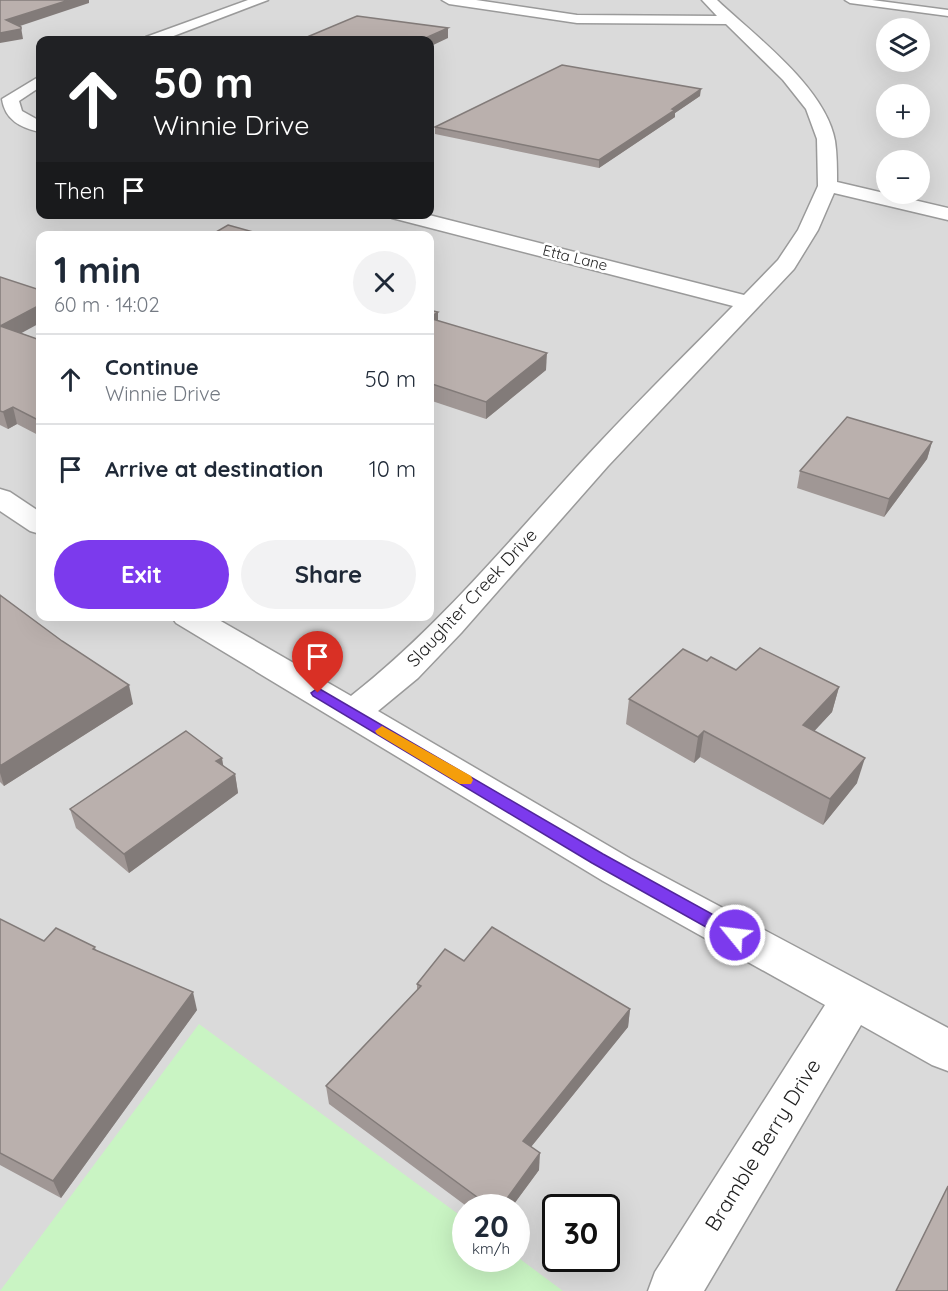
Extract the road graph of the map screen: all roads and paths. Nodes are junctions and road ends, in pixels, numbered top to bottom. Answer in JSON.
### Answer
{"nodes":[{"id":1,"x":261,"y":0,"type":"edge"},
{"id":2,"x":449,"y":0,"type":"edge"},
{"id":3,"x":850,"y":0,"type":"edge"},
{"id":4,"x":719,"y":10,"type":"edge"},
{"id":5,"x":948,"y":14,"type":"edge"},
{"id":6,"x":162,"y":36,"type":"edge"},
{"id":7,"x":36,"y":83,"type":"edge"},
{"id":8,"x":36,"y":125,"type":"edge"},
{"id":9,"x":828,"y":186,"type":"junction"},
{"id":10,"x":948,"y":213,"type":"edge"},
{"id":11,"x":419,"y":219,"type":"edge"},
{"id":12,"x":750,"y":303,"type":"junction"},
{"id":13,"x":0,"y":498,"type":"edge"},
{"id":14,"x":36,"y":522,"type":"edge"},
{"id":15,"x":196,"y":621,"type":"edge"},
{"id":16,"x":353,"y":713,"type":"junction"},
{"id":17,"x":852,"y":999,"type":"junction"},
{"id":18,"x":948,"y":1051,"type":"edge"},
{"id":19,"x":674,"y":1291,"type":"edge"}],
"edges":[{"from":1,"to":6,"type":"street"},
{"from":2,"to":4,"type":"street"},
{"from":3,"to":5,"type":"lane"},
{"from":4,"to":9,"type":"street","name":"Slaughter Creek Drive"},
{"from":7,"to":8,"type":"street"},
{"from":9,"to":10,"type":"street"},
{"from":9,"to":12,"type":"street","name":"Slaughter Creek Drive"},
{"from":11,"to":12,"type":"street","name":"Etta Lane"},
{"from":12,"to":16,"type":"street","name":"Slaughter Creek Drive"},
{"from":13,"to":14,"type":"street"},
{"from":15,"to":16,"type":"street"},
{"from":16,"to":17,"type":"street"},
{"from":17,"to":18,"type":"street"},
{"from":17,"to":19,"type":"street","name":"Bramble Berry Drive"}]}
